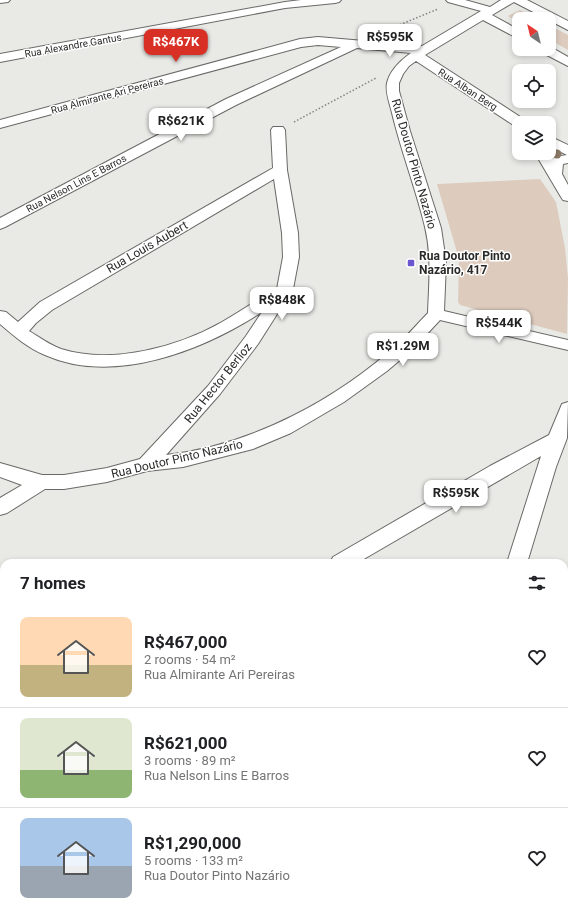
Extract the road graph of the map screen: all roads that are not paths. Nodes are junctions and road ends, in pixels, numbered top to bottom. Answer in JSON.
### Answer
{"nodes":[{"id":1,"x":0,"y":0,"type":"edge"},
{"id":2,"x":4,"y":0,"type":"edge"},
{"id":3,"x":335,"y":0,"type":"edge"},
{"id":4,"x":509,"y":0,"type":"edge"},
{"id":5,"x":518,"y":0,"type":"edge"},
{"id":6,"x":454,"y":1,"type":"edge"},
{"id":7,"x":284,"y":3,"type":"edge"},
{"id":8,"x":486,"y":13,"type":"junction"},
{"id":9,"x":568,"y":26,"type":"edge"},
{"id":10,"x":512,"y":30,"type":"edge"},
{"id":11,"x":356,"y":44,"type":"junction"},
{"id":12,"x":556,"y":55,"type":"edge"},
{"id":13,"x":415,"y":56,"type":"junction"},
{"id":14,"x":0,"y":58,"type":"edge"},
{"id":15,"x":568,"y":62,"type":"edge"},
{"id":16,"x":512,"y":118,"type":"edge"},
{"id":17,"x":0,"y":124,"type":"edge"},
{"id":18,"x":278,"y":130,"type":"road end"},
{"id":19,"x":556,"y":144,"type":"edge"},
{"id":20,"x":568,"y":151,"type":"edge"},
{"id":21,"x":568,"y":159,"type":"edge"},
{"id":22,"x":547,"y":160,"type":"edge"},
{"id":23,"x":280,"y":170,"type":"junction"},
{"id":24,"x":555,"y":173,"type":"junction"},
{"id":25,"x":568,"y":196,"type":"edge"},
{"id":26,"x":0,"y":224,"type":"edge"},
{"id":27,"x":286,"y":289,"type":"junction"},
{"id":28,"x":436,"y":314,"type":"junction"},
{"id":29,"x":0,"y":316,"type":"edge"},
{"id":30,"x":19,"y":332,"type":"junction"},
{"id":31,"x":568,"y":345,"type":"edge"},
{"id":32,"x":568,"y":408,"type":"edge"},
{"id":33,"x":558,"y":438,"type":"junction"},
{"id":34,"x":147,"y":464,"type":"junction"},
{"id":35,"x":0,"y":470,"type":"edge"},
{"id":36,"x":42,"y":482,"type":"junction"},
{"id":37,"x":0,"y":508,"type":"edge"},
{"id":38,"x":347,"y":559,"type":"edge"},
{"id":39,"x":518,"y":559,"type":"edge"}],
"edges":[{"from":1,"to":2,"type":"street"},
{"from":3,"to":7,"type":"street","name":"Rua Alexandre Gantus"},
{"from":4,"to":8,"type":"street","name":"Rua Doutor Pinto Nazário"},
{"from":5,"to":9,"type":"street"},
{"from":6,"to":8,"type":"street"},
{"from":7,"to":14,"type":"street","name":"Rua Alexandre Gantus"},
{"from":8,"to":10,"type":"street"},
{"from":8,"to":13,"type":"street","name":"Rua Doutor Pinto Nazário"},
{"from":11,"to":13,"type":"street","name":"Rua Almirante Ari Pereiras"},
{"from":11,"to":17,"type":"street","name":"Rua Almirante Ari Pereiras"},
{"from":11,"to":26,"type":"street","name":"Rua Nelson Lins E Barros"},
{"from":12,"to":15,"type":"street"},
{"from":13,"to":16,"type":"street","name":"Rua Alban Berg"},
{"from":13,"to":28,"type":"street","name":"Rua Doutor Pinto Nazário"},
{"from":18,"to":23,"type":"street","name":"Rua Hector Berlioz"},
{"from":19,"to":20,"type":"street"},
{"from":21,"to":24,"type":"street"},
{"from":22,"to":24,"type":"street"},
{"from":23,"to":27,"type":"street","name":"Rua Hector Berlioz"},
{"from":23,"to":30,"type":"street","name":"Rua Louis Aubert"},
{"from":24,"to":25,"type":"street"},
{"from":27,"to":30,"type":"street"},
{"from":27,"to":34,"type":"street","name":"Rua Hector Berlioz"},
{"from":28,"to":31,"type":"street"},
{"from":28,"to":34,"type":"street","name":"Rua Doutor Pinto Nazário"},
{"from":29,"to":30,"type":"street"},
{"from":32,"to":33,"type":"street"},
{"from":33,"to":38,"type":"street"},
{"from":33,"to":39,"type":"street"},
{"from":34,"to":36,"type":"street","name":"Rua Doutor Pinto Nazário"},
{"from":35,"to":36,"type":"street","name":"Rua Doutor Pinto Nazário"},
{"from":36,"to":37,"type":"street"}]}
